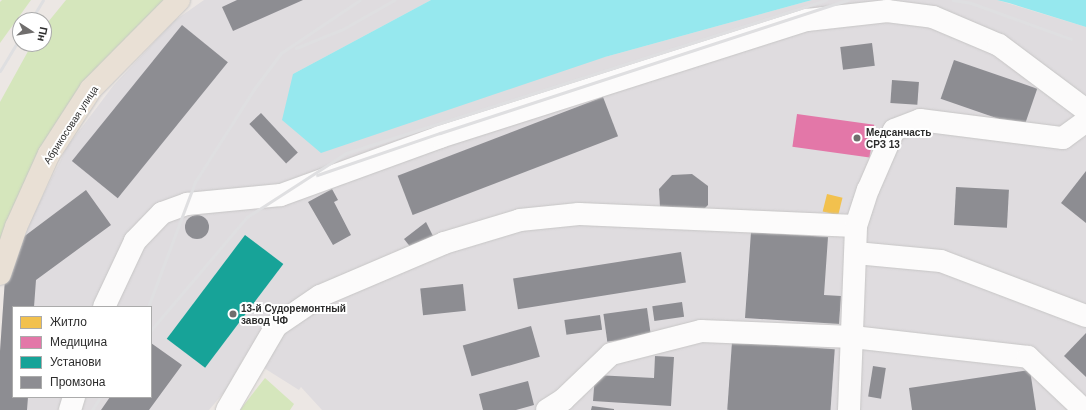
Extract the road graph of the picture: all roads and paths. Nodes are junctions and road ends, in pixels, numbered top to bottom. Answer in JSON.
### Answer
{"nodes":[{"id":1,"x":179,"y":0,"type":"edge"},
{"id":2,"x":1086,"y":110,"type":"edge"},
{"id":3,"x":1086,"y":121,"type":"edge"},
{"id":4,"x":856,"y":226,"type":"junction"},
{"id":5,"x":856,"y":253,"type":"junction"},
{"id":6,"x":0,"y":274,"type":"edge"},
{"id":7,"x":104,"y":306,"type":"edge"},
{"id":8,"x":1086,"y":316,"type":"edge"},
{"id":9,"x":853,"y":337,"type":"junction"},
{"id":10,"x":74,"y":398,"type":"edge"},
{"id":11,"x":559,"y":406,"type":"edge"},
{"id":12,"x":70,"y":410,"type":"edge"},
{"id":13,"x":227,"y":410,"type":"edge"},
{"id":14,"x":848,"y":410,"type":"edge"},
{"id":15,"x":1084,"y":410,"type":"edge"}],
"edges":[{"from":1,"to":6,"type":"main road","name":"Абрикосовая улица"},
{"from":2,"to":7,"type":"lane"},
{"from":3,"to":4,"type":"lane"},
{"from":4,"to":5,"type":"lane"},
{"from":4,"to":13,"type":"lane"},
{"from":5,"to":8,"type":"lane"},
{"from":5,"to":9,"type":"lane"},
{"from":9,"to":11,"type":"lane"},
{"from":9,"to":14,"type":"lane"},
{"from":9,"to":15,"type":"lane"},
{"from":10,"to":12,"type":"lane"}]}
